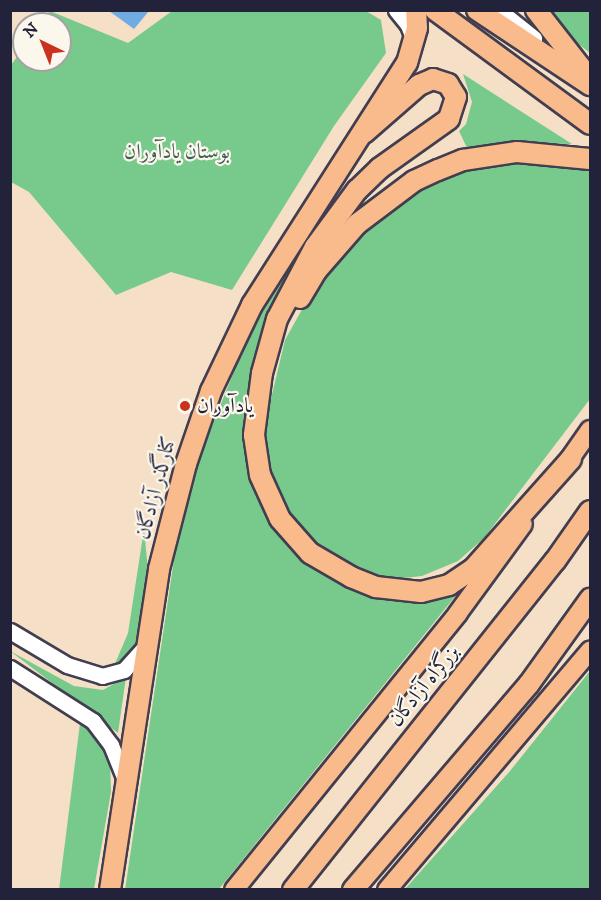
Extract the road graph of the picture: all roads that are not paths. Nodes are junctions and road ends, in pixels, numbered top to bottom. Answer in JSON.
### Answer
{"nodes":[{"id":1,"x":396,"y":10,"type":"edge"},
{"id":2,"x":416,"y":10,"type":"edge"},
{"id":3,"x":435,"y":10,"type":"edge"},
{"id":4,"x":477,"y":10,"type":"edge"},
{"id":5,"x":499,"y":10,"type":"edge"},
{"id":6,"x":536,"y":10,"type":"edge"},
{"id":7,"x":414,"y":42,"type":"junction"},
{"id":8,"x":591,"y":83,"type":"edge"},
{"id":9,"x":591,"y":124,"type":"edge"},
{"id":10,"x":364,"y":133,"type":"junction"},
{"id":11,"x":591,"y":159,"type":"edge"},
{"id":12,"x":269,"y":349,"type":"junction"},
{"id":13,"x":591,"y":430,"type":"edge"},
{"id":14,"x":571,"y":459,"type":"junction"},
{"id":15,"x":591,"y":511,"type":"edge"},
{"id":16,"x":591,"y":599,"type":"edge"},
{"id":17,"x":10,"y":631,"type":"edge"},
{"id":18,"x":148,"y":642,"type":"junction"},
{"id":19,"x":591,"y":651,"type":"edge"},
{"id":20,"x":10,"y":668,"type":"edge"},
{"id":21,"x":127,"y":783,"type":"junction"},
{"id":22,"x":110,"y":890,"type":"edge"},
{"id":23,"x":234,"y":890,"type":"edge"},
{"id":24,"x":293,"y":890,"type":"edge"},
{"id":25,"x":352,"y":890,"type":"edge"},
{"id":26,"x":387,"y":890,"type":"edge"}],
"edges":[{"from":1,"to":7,"type":"street"},
{"from":2,"to":7,"type":"highway","name":"کنارگذر آزادگان"},
{"from":3,"to":9,"type":"highway"},
{"from":4,"to":8,"type":"highway"},
{"from":5,"to":8,"type":"street"},
{"from":6,"to":8,"type":"highway"},
{"from":7,"to":10,"type":"highway","name":"کنارگذر آزادگان"},
{"from":10,"to":12,"type":"highway"},
{"from":10,"to":18,"type":"highway","name":"کنارگذر آزادگان"},
{"from":11,"to":12,"type":"highway"},
{"from":12,"to":14,"type":"highway"},
{"from":13,"to":14,"type":"main road"},
{"from":14,"to":23,"type":"main road"},
{"from":15,"to":24,"type":"highway","name":"بزرگراه آزادگان"},
{"from":16,"to":25,"type":"highway"},
{"from":17,"to":18,"type":"street"},
{"from":18,"to":21,"type":"highway","name":"کنارگذر آزادگان"},
{"from":19,"to":26,"type":"main road"},
{"from":20,"to":21,"type":"street"},
{"from":21,"to":22,"type":"highway","name":"کنارگذر آزادگان"}]}
